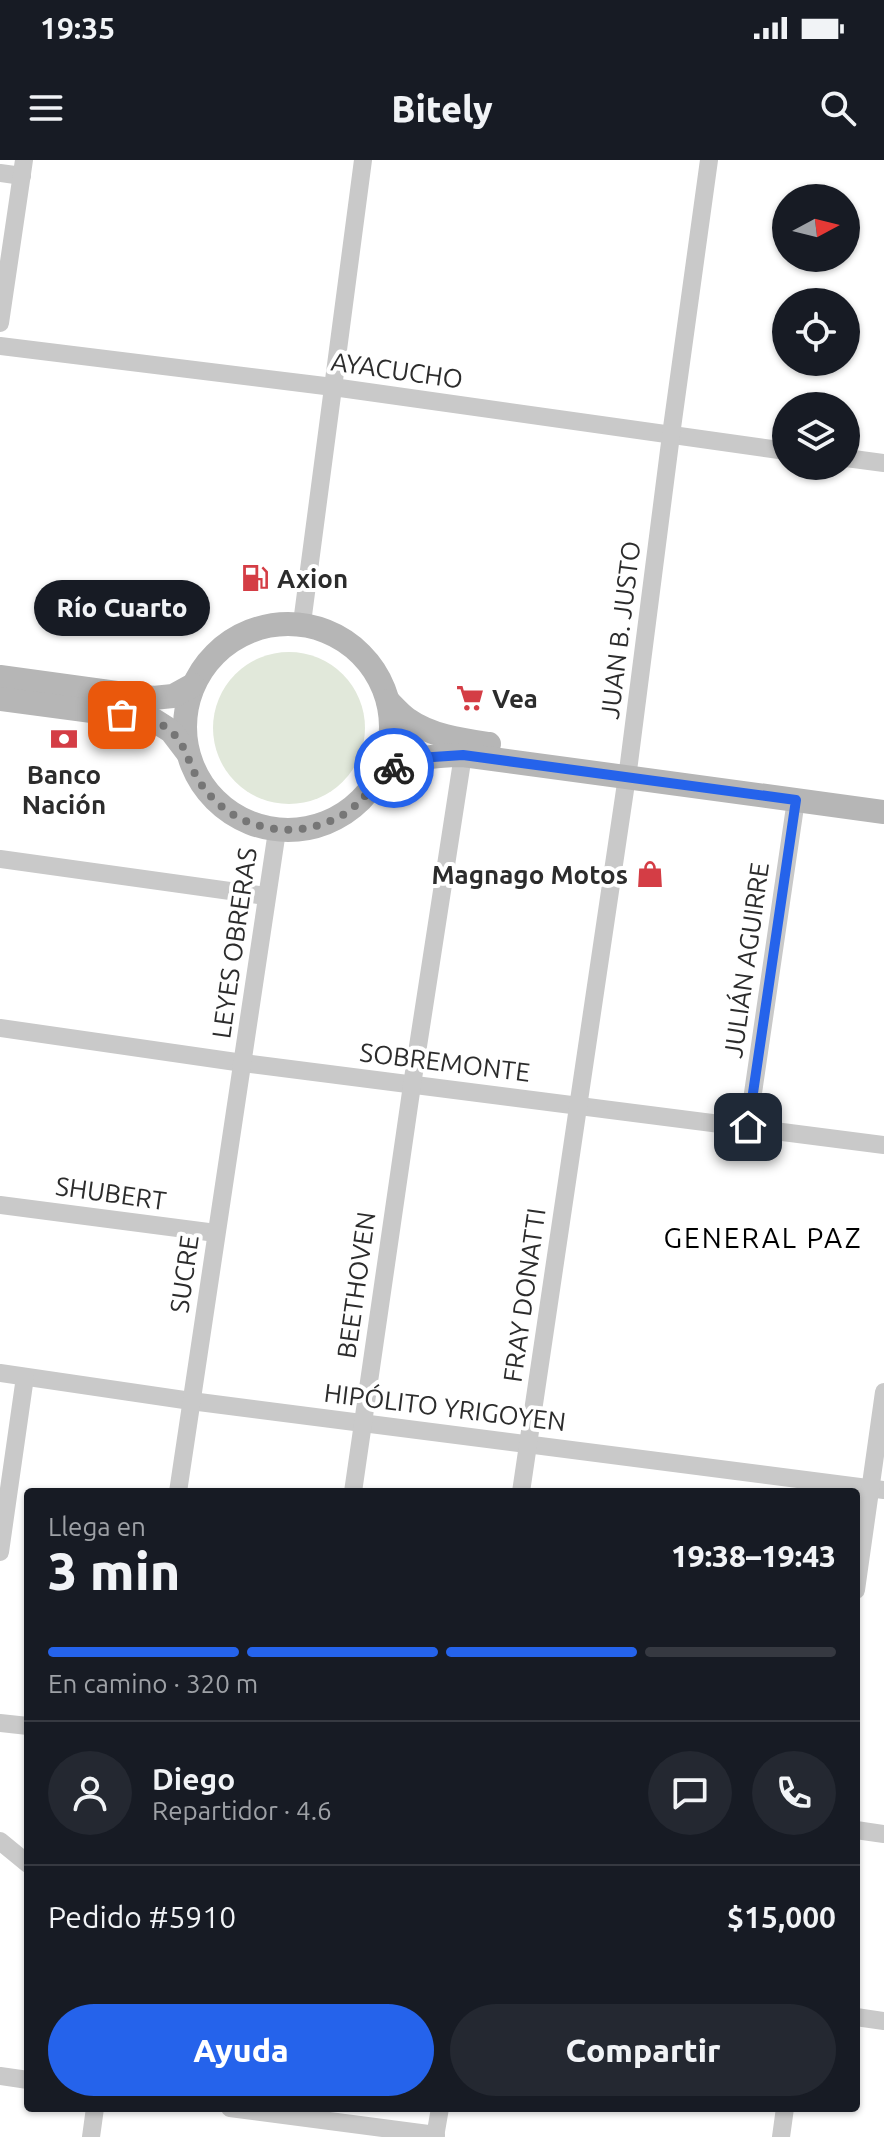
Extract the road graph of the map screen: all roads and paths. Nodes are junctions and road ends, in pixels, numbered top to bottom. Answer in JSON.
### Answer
{"nodes":[{"id":1,"x":363,"y":160,"type":"edge"},
{"id":2,"x":709,"y":160,"type":"edge"},
{"id":3,"x":23,"y":168,"type":"edge"},
{"id":4,"x":0,"y":173,"type":"edge"},
{"id":5,"x":0,"y":323,"type":"edge"},
{"id":6,"x":0,"y":346,"type":"edge"},
{"id":7,"x":333,"y":387,"type":"junction"},
{"id":8,"x":671,"y":435,"type":"junction"},
{"id":9,"x":772,"y":449,"type":"edge"},
{"id":10,"x":860,"y":460,"type":"edge"},
{"id":11,"x":884,"y":463,"type":"edge"},
{"id":12,"x":302,"y":623,"type":"junction"},
{"id":13,"x":0,"y":677,"type":"edge"},
{"id":14,"x":193,"y":685,"type":"junction"},
{"id":15,"x":0,"y":699,"type":"edge"},
{"id":16,"x":388,"y":701,"type":"junction"},
{"id":17,"x":187,"y":752,"type":"junction"},
{"id":18,"x":463,"y":755,"type":"junction"},
{"id":19,"x":628,"y":770,"type":"junction"},
{"id":20,"x":379,"y":775,"type":"junction"},
{"id":21,"x":884,"y":798,"type":"edge"},
{"id":22,"x":796,"y":800,"type":"junction"},
{"id":23,"x":884,"y":812,"type":"edge"},
{"id":24,"x":277,"y":831,"type":"junction"},
{"id":25,"x":0,"y":859,"type":"edge"},
{"id":26,"x":266,"y":896,"type":"junction"},
{"id":27,"x":0,"y":1028,"type":"edge"},
{"id":28,"x":243,"y":1063,"type":"junction"},
{"id":29,"x":412,"y":1085,"type":"junction"},
{"id":30,"x":578,"y":1105,"type":"junction"},
{"id":31,"x":748,"y":1127,"type":"junction"},
{"id":32,"x":884,"y":1145,"type":"edge"},
{"id":33,"x":0,"y":1205,"type":"edge"},
{"id":34,"x":216,"y":1233,"type":"junction"},
{"id":35,"x":0,"y":1373,"type":"edge"},
{"id":36,"x":25,"y":1377,"type":"junction"},
{"id":37,"x":884,"y":1392,"type":"edge"},
{"id":38,"x":191,"y":1401,"type":"junction"},
{"id":39,"x":363,"y":1423,"type":"junction"},
{"id":40,"x":528,"y":1444,"type":"junction"},
{"id":41,"x":179,"y":1488,"type":"edge"},
{"id":42,"x":354,"y":1488,"type":"edge"},
{"id":43,"x":522,"y":1488,"type":"edge"},
{"id":44,"x":877,"y":1489,"type":"edge"},
{"id":45,"x":0,"y":1552,"type":"edge"},
{"id":46,"x":860,"y":1571,"type":"edge"},
{"id":47,"x":0,"y":1723,"type":"edge"},
{"id":48,"x":24,"y":1726,"type":"edge"},
{"id":49,"x":860,"y":1831,"type":"edge"},
{"id":50,"x":884,"y":1834,"type":"edge"},
{"id":51,"x":0,"y":1841,"type":"edge"},
{"id":52,"x":24,"y":1861,"type":"edge"},
{"id":53,"x":860,"y":2018,"type":"edge"},
{"id":54,"x":884,"y":2021,"type":"edge"},
{"id":55,"x":0,"y":2076,"type":"edge"},
{"id":56,"x":24,"y":2079,"type":"edge"},
{"id":57,"x":94,"y":2112,"type":"edge"},
{"id":58,"x":259,"y":2112,"type":"edge"},
{"id":59,"x":439,"y":2112,"type":"edge"},
{"id":60,"x":784,"y":2112,"type":"edge"},
{"id":61,"x":436,"y":2136,"type":"edge"},
{"id":62,"x":91,"y":2137,"type":"edge"},
{"id":63,"x":781,"y":2137,"type":"edge"}],
"edges":[{"from":1,"to":7,"type":"street"},
{"from":2,"to":8,"type":"street","name":"JUAN B. JUSTO"},
{"from":3,"to":4,"type":"street"},
{"from":3,"to":5,"type":"street"},
{"from":6,"to":7,"type":"street","name":"AYACUCHO"},
{"from":7,"to":8,"type":"street","name":"AYACUCHO"},
{"from":7,"to":12,"type":"street"},
{"from":8,"to":9,"type":"street","name":"AYACUCHO"},
{"from":8,"to":19,"type":"street","name":"JUAN B. JUSTO"},
{"from":10,"to":11,"type":"street"},
{"from":12,"to":14,"type":"main road"},
{"from":12,"to":16,"type":"main road"},
{"from":13,"to":14,"type":"main road"},
{"from":14,"to":17,"type":"main road"},
{"from":15,"to":17,"type":"main road"},
{"from":16,"to":19,"type":"main road"},
{"from":16,"to":20,"type":"main road"},
{"from":17,"to":24,"type":"main road"},
{"from":18,"to":19,"type":"main road"},
{"from":18,"to":20,"type":"main road"},
{"from":18,"to":29,"type":"street","name":"BEETHOVEN"},
{"from":19,"to":21,"type":"main road"},
{"from":19,"to":22,"type":"main road"},
{"from":19,"to":30,"type":"street","name":"JUAN B. JUSTO"},
{"from":20,"to":24,"type":"main road"},
{"from":22,"to":23,"type":"main road"},
{"from":22,"to":31,"type":"street","name":"JULIÁN AGUIRRE"},
{"from":24,"to":26,"type":"street","name":"LEYES OBRERAS"},
{"from":25,"to":26,"type":"street"},
{"from":26,"to":28,"type":"street","name":"LEYES OBRERAS"},
{"from":27,"to":28,"type":"street","name":"SOBREMONTE"},
{"from":28,"to":29,"type":"street","name":"SOBREMONTE"},
{"from":28,"to":34,"type":"street","name":"SUCRE"},
{"from":29,"to":30,"type":"street","name":"SOBREMONTE"},
{"from":29,"to":39,"type":"street","name":"BEETHOVEN"},
{"from":30,"to":31,"type":"street","name":"SOBREMONTE"},
{"from":30,"to":40,"type":"street","name":"FRAY DONATTI"},
{"from":31,"to":32,"type":"street","name":"SOBREMONTE"},
{"from":33,"to":34,"type":"street","name":"SHUBERT"},
{"from":34,"to":38,"type":"street","name":"SUCRE"},
{"from":35,"to":36,"type":"street","name":"HIPÓLITO YRIGOYEN"},
{"from":36,"to":38,"type":"street","name":"HIPÓLITO YRIGOYEN"},
{"from":36,"to":45,"type":"street"},
{"from":37,"to":44,"type":"street"},
{"from":38,"to":39,"type":"street","name":"HIPÓLITO YRIGOYEN"},
{"from":38,"to":41,"type":"street","name":"SUCRE"},
{"from":39,"to":40,"type":"street","name":"HIPÓLITO YRIGOYEN"},
{"from":39,"to":42,"type":"street","name":"BEETHOVEN"},
{"from":40,"to":43,"type":"street","name":"FRAY DONATTI"},
{"from":40,"to":44,"type":"street","name":"HIPÓLITO YRIGOYEN"},
{"from":44,"to":46,"type":"street"},
{"from":47,"to":48,"type":"street"},
{"from":49,"to":50,"type":"street"},
{"from":51,"to":52,"type":"street"},
{"from":53,"to":54,"type":"street"},
{"from":55,"to":56,"type":"street"},
{"from":57,"to":62,"type":"street"},
{"from":58,"to":61,"type":"street"},
{"from":59,"to":61,"type":"street"},
{"from":60,"to":63,"type":"street"}]}
